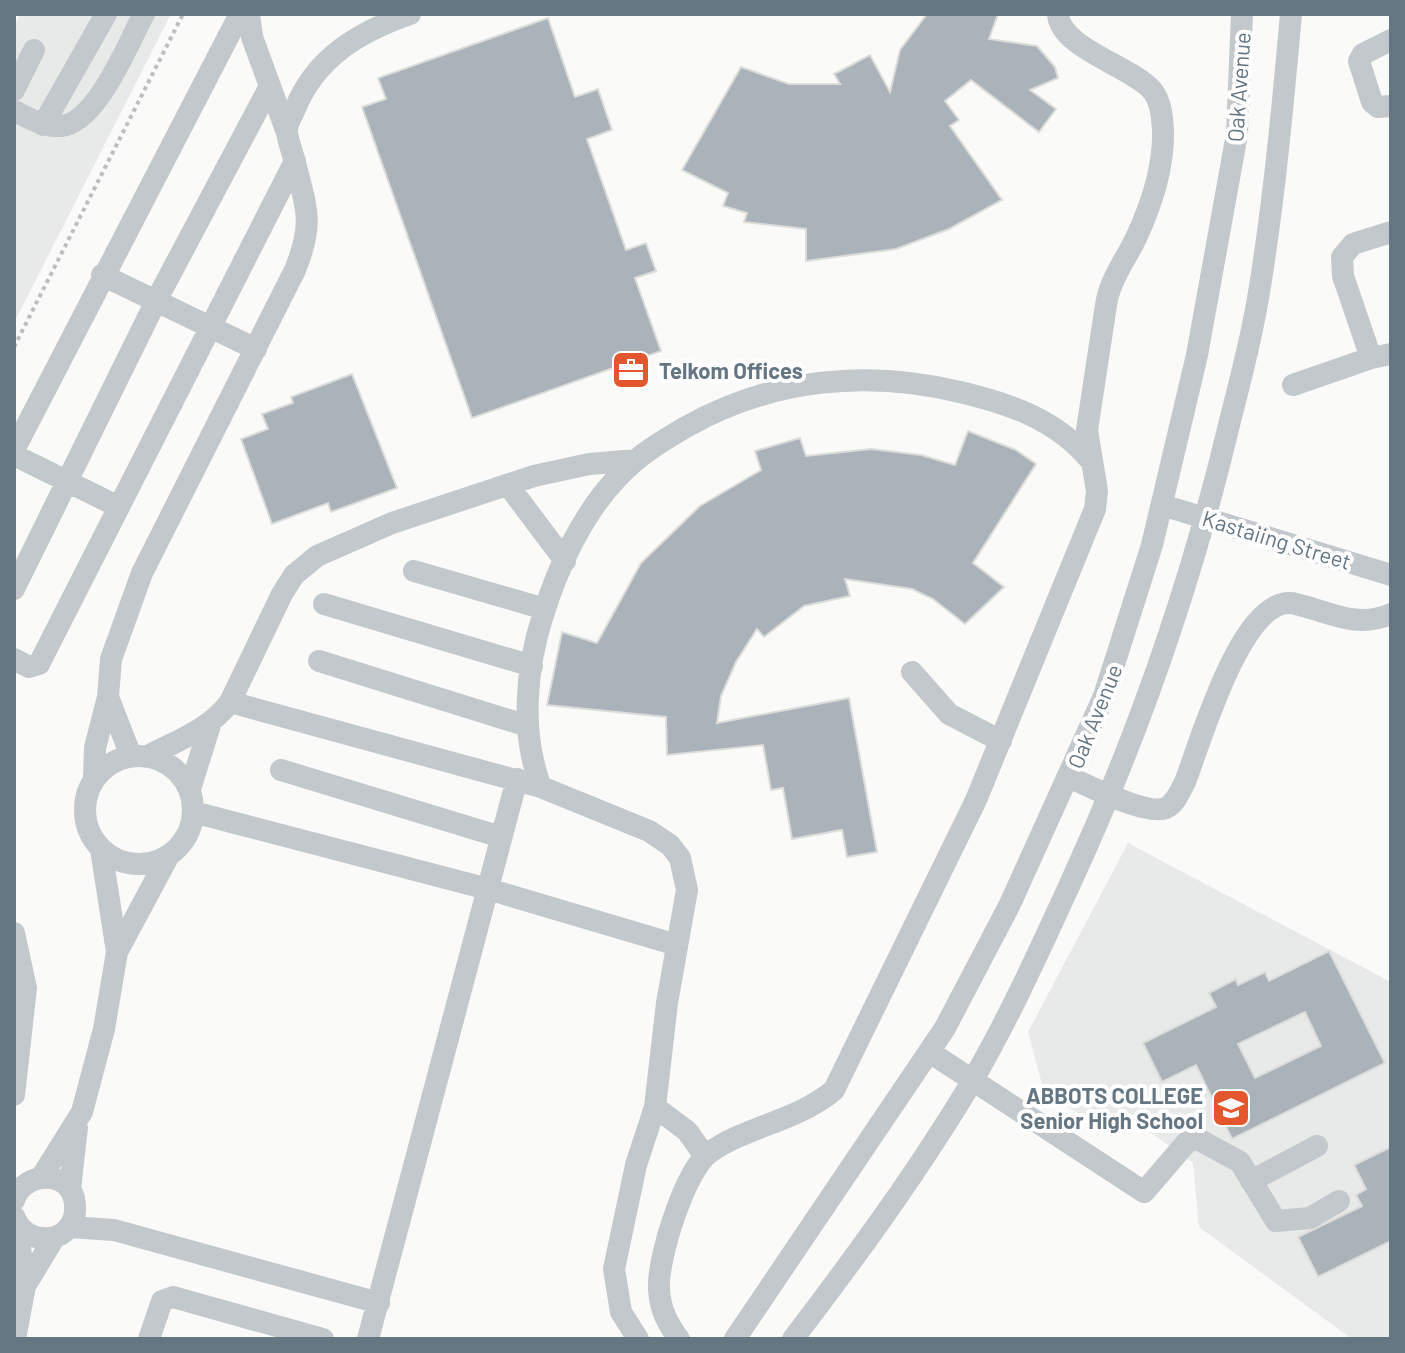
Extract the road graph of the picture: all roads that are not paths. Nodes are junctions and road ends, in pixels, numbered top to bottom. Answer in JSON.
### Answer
{"nodes":[{"id":1,"x":106,"y":14,"type":"edge"},
{"id":2,"x":144,"y":14,"type":"edge"},
{"id":3,"x":240,"y":14,"type":"edge"},
{"id":4,"x":249,"y":14,"type":"edge"},
{"id":5,"x":410,"y":14,"type":"edge"},
{"id":6,"x":1058,"y":14,"type":"edge"},
{"id":7,"x":1242,"y":14,"type":"edge"},
{"id":8,"x":1291,"y":14,"type":"edge"},
{"id":9,"x":1391,"y":40,"type":"edge"},
{"id":10,"x":34,"y":50,"type":"dead end"},
{"id":11,"x":270,"y":86,"type":"junction"},
{"id":12,"x":14,"y":90,"type":"edge"},
{"id":13,"x":1391,"y":106,"type":"edge"},
{"id":14,"x":14,"y":111,"type":"edge"},
{"id":15,"x":43,"y":125,"type":"junction"},
{"id":16,"x":286,"y":130,"type":"junction"},
{"id":17,"x":295,"y":161,"type":"junction"},
{"id":18,"x":1391,"y":232,"type":"edge"},
{"id":19,"x":102,"y":275,"type":"junction"},
{"id":20,"x":156,"y":301,"type":"junction"},
{"id":21,"x":210,"y":327,"type":"junction"},
{"id":22,"x":256,"y":349,"type":"junction"},
{"id":23,"x":1381,"y":356,"type":"edge"},
{"id":24,"x":1293,"y":385,"type":"dead end"},
{"id":25,"x":14,"y":453,"type":"edge"},
{"id":26,"x":636,"y":460,"type":"junction"},
{"id":27,"x":1091,"y":461,"type":"junction"},
{"id":28,"x":67,"y":481,"type":"junction"},
{"id":29,"x":508,"y":485,"type":"junction"},
{"id":30,"x":1162,"y":505,"type":"junction"},
{"id":31,"x":119,"y":507,"type":"junction"},
{"id":32,"x":1207,"y":517,"type":"junction"},
{"id":33,"x":565,"y":561,"type":"junction"},
{"id":34,"x":414,"y":571,"type":"dead end"},
{"id":35,"x":1391,"y":575,"type":"edge"},
{"id":36,"x":14,"y":589,"type":"edge"},
{"id":37,"x":324,"y":604,"type":"dead end"},
{"id":38,"x":545,"y":609,"type":"junction"},
{"id":39,"x":1391,"y":614,"type":"edge"},
{"id":40,"x":14,"y":659,"type":"edge"},
{"id":41,"x":319,"y":661,"type":"dead end"},
{"id":42,"x":532,"y":666,"type":"junction"},
{"id":43,"x":912,"y":672,"type":"dead end"},
{"id":44,"x":108,"y":697,"type":"junction"},
{"id":45,"x":230,"y":702,"type":"junction"},
{"id":46,"x":210,"y":725,"type":"junction"},
{"id":47,"x":528,"y":726,"type":"junction"},
{"id":48,"x":1001,"y":741,"type":"junction"},
{"id":49,"x":139,"y":756,"type":"junction"},
{"id":50,"x":281,"y":770,"type":"dead end"},
{"id":51,"x":1069,"y":777,"type":"junction"},
{"id":52,"x":94,"y":778,"type":"junction"},
{"id":53,"x":517,"y":779,"type":"junction"},
{"id":54,"x":541,"y":787,"type":"junction"},
{"id":55,"x":190,"y":789,"type":"junction"},
{"id":56,"x":1111,"y":795,"type":"junction"},
{"id":57,"x":193,"y":812,"type":"junction"},
{"id":58,"x":501,"y":837,"type":"junction"},
{"id":59,"x":101,"y":849,"type":"junction"},
{"id":60,"x":169,"y":855,"type":"junction"},
{"id":61,"x":488,"y":889,"type":"junction"},
{"id":62,"x":14,"y":933,"type":"edge"},
{"id":63,"x":677,"y":945,"type":"junction"},
{"id":64,"x":117,"y":952,"type":"junction"},
{"id":65,"x":20,"y":972,"type":"edge"},
{"id":66,"x":19,"y":1027,"type":"edge"},
{"id":67,"x":931,"y":1053,"type":"junction"},
{"id":68,"x":974,"y":1078,"type":"junction"},
{"id":69,"x":15,"y":1085,"type":"edge"},
{"id":70,"x":655,"y":1107,"type":"junction"},
{"id":71,"x":78,"y":1122,"type":"junction"},
{"id":72,"x":1317,"y":1146,"type":"dead end"},
{"id":73,"x":705,"y":1156,"type":"junction"},
{"id":74,"x":1251,"y":1181,"type":"junction"},
{"id":75,"x":72,"y":1193,"type":"junction"},
{"id":76,"x":1339,"y":1201,"type":"dead end"},
{"id":77,"x":19,"y":1203,"type":"edge"},
{"id":78,"x":114,"y":1230,"type":"junction"},
{"id":79,"x":62,"y":1232,"type":"junction"},
{"id":80,"x":25,"y":1286,"type":"junction"},
{"id":81,"x":379,"y":1303,"type":"junction"},
{"id":82,"x":15,"y":1339,"type":"edge"},
{"id":83,"x":149,"y":1339,"type":"edge"},
{"id":84,"x":323,"y":1339,"type":"edge"},
{"id":85,"x":368,"y":1339,"type":"edge"},
{"id":86,"x":638,"y":1339,"type":"edge"},
{"id":87,"x":679,"y":1339,"type":"edge"},
{"id":88,"x":735,"y":1339,"type":"edge"},
{"id":89,"x":793,"y":1339,"type":"edge"}],
"edges":[{"from":1,"to":15,"type":"street"},
{"from":2,"to":15,"type":"street"},
{"from":3,"to":19,"type":"street"},
{"from":4,"to":11,"type":"street"},
{"from":5,"to":16,"type":"street"},
{"from":6,"to":27,"type":"street"},
{"from":7,"to":30,"type":"street","name":"Oak Avenue"},
{"from":8,"to":32,"type":"street","name":"Oak Avenue"},
{"from":9,"to":13,"type":"street"},
{"from":10,"to":12,"type":"street"},
{"from":11,"to":16,"type":"street"},
{"from":11,"to":20,"type":"street"},
{"from":14,"to":15,"type":"street"},
{"from":16,"to":17,"type":"street"},
{"from":17,"to":21,"type":"street"},
{"from":17,"to":22,"type":"street"},
{"from":18,"to":23,"type":"street"},
{"from":19,"to":20,"type":"street"},
{"from":19,"to":25,"type":"street"},
{"from":20,"to":21,"type":"street"},
{"from":20,"to":28,"type":"street"},
{"from":21,"to":22,"type":"street"},
{"from":21,"to":31,"type":"street"},
{"from":22,"to":44,"type":"street"},
{"from":23,"to":24,"type":"street"},
{"from":25,"to":28,"type":"street"},
{"from":26,"to":27,"type":"street"},
{"from":26,"to":29,"type":"street"},
{"from":26,"to":33,"type":"street"},
{"from":27,"to":48,"type":"street"},
{"from":28,"to":31,"type":"street"},
{"from":28,"to":36,"type":"street"},
{"from":29,"to":33,"type":"street"},
{"from":29,"to":45,"type":"street"},
{"from":30,"to":32,"type":"street","name":"Kastaiing Street"},
{"from":30,"to":51,"type":"street","name":"Oak Avenue"},
{"from":31,"to":40,"type":"street"},
{"from":32,"to":35,"type":"street","name":"Kastaiing Street"},
{"from":32,"to":56,"type":"street","name":"Oak Avenue"},
{"from":33,"to":38,"type":"street"},
{"from":34,"to":38,"type":"street"},
{"from":37,"to":42,"type":"street"},
{"from":38,"to":42,"type":"street"},
{"from":39,"to":56,"type":"street"},
{"from":41,"to":47,"type":"street"},
{"from":42,"to":47,"type":"street"},
{"from":43,"to":48,"type":"street"},
{"from":44,"to":49,"type":"street"},
{"from":44,"to":52,"type":"street"},
{"from":45,"to":46,"type":"street"},
{"from":45,"to":53,"type":"street"},
{"from":46,"to":49,"type":"street"},
{"from":46,"to":55,"type":"street"},
{"from":47,"to":54,"type":"street"},
{"from":48,"to":73,"type":"street"},
{"from":49,"to":52,"type":"street"},
{"from":49,"to":55,"type":"street"},
{"from":50,"to":58,"type":"street"},
{"from":51,"to":56,"type":"street"},
{"from":51,"to":67,"type":"street","name":"Oak Avenue"},
{"from":52,"to":59,"type":"street"},
{"from":53,"to":54,"type":"street"},
{"from":53,"to":58,"type":"street"},
{"from":54,"to":63,"type":"street"},
{"from":55,"to":57,"type":"street"},
{"from":56,"to":68,"type":"street","name":"Oak Avenue"},
{"from":57,"to":60,"type":"street"},
{"from":57,"to":61,"type":"street"},
{"from":58,"to":61,"type":"street"},
{"from":59,"to":60,"type":"street"},
{"from":59,"to":64,"type":"street"},
{"from":60,"to":64,"type":"street"},
{"from":61,"to":63,"type":"street"},
{"from":61,"to":81,"type":"street"},
{"from":62,"to":65,"type":"street"},
{"from":63,"to":70,"type":"street"},
{"from":64,"to":71,"type":"street"},
{"from":65,"to":66,"type":"street"},
{"from":66,"to":69,"type":"street"},
{"from":67,"to":68,"type":"street"},
{"from":67,"to":88,"type":"street","name":"Oak Avenue"},
{"from":68,"to":74,"type":"street"},
{"from":68,"to":89,"type":"street","name":"Oak Avenue"},
{"from":70,"to":73,"type":"street"},
{"from":70,"to":86,"type":"street"},
{"from":71,"to":75,"type":"street"},
{"from":71,"to":77,"type":"street"},
{"from":72,"to":74,"type":"street"},
{"from":73,"to":87,"type":"street"},
{"from":74,"to":76,"type":"street"},
{"from":75,"to":77,"type":"street"},
{"from":75,"to":78,"type":"street"},
{"from":75,"to":79,"type":"street"},
{"from":77,"to":79,"type":"street"},
{"from":77,"to":80,"type":"street"},
{"from":78,"to":79,"type":"street"},
{"from":78,"to":81,"type":"street"},
{"from":79,"to":80,"type":"street"},
{"from":80,"to":82,"type":"street"},
{"from":81,"to":85,"type":"street"},
{"from":83,"to":84,"type":"street"}]}
